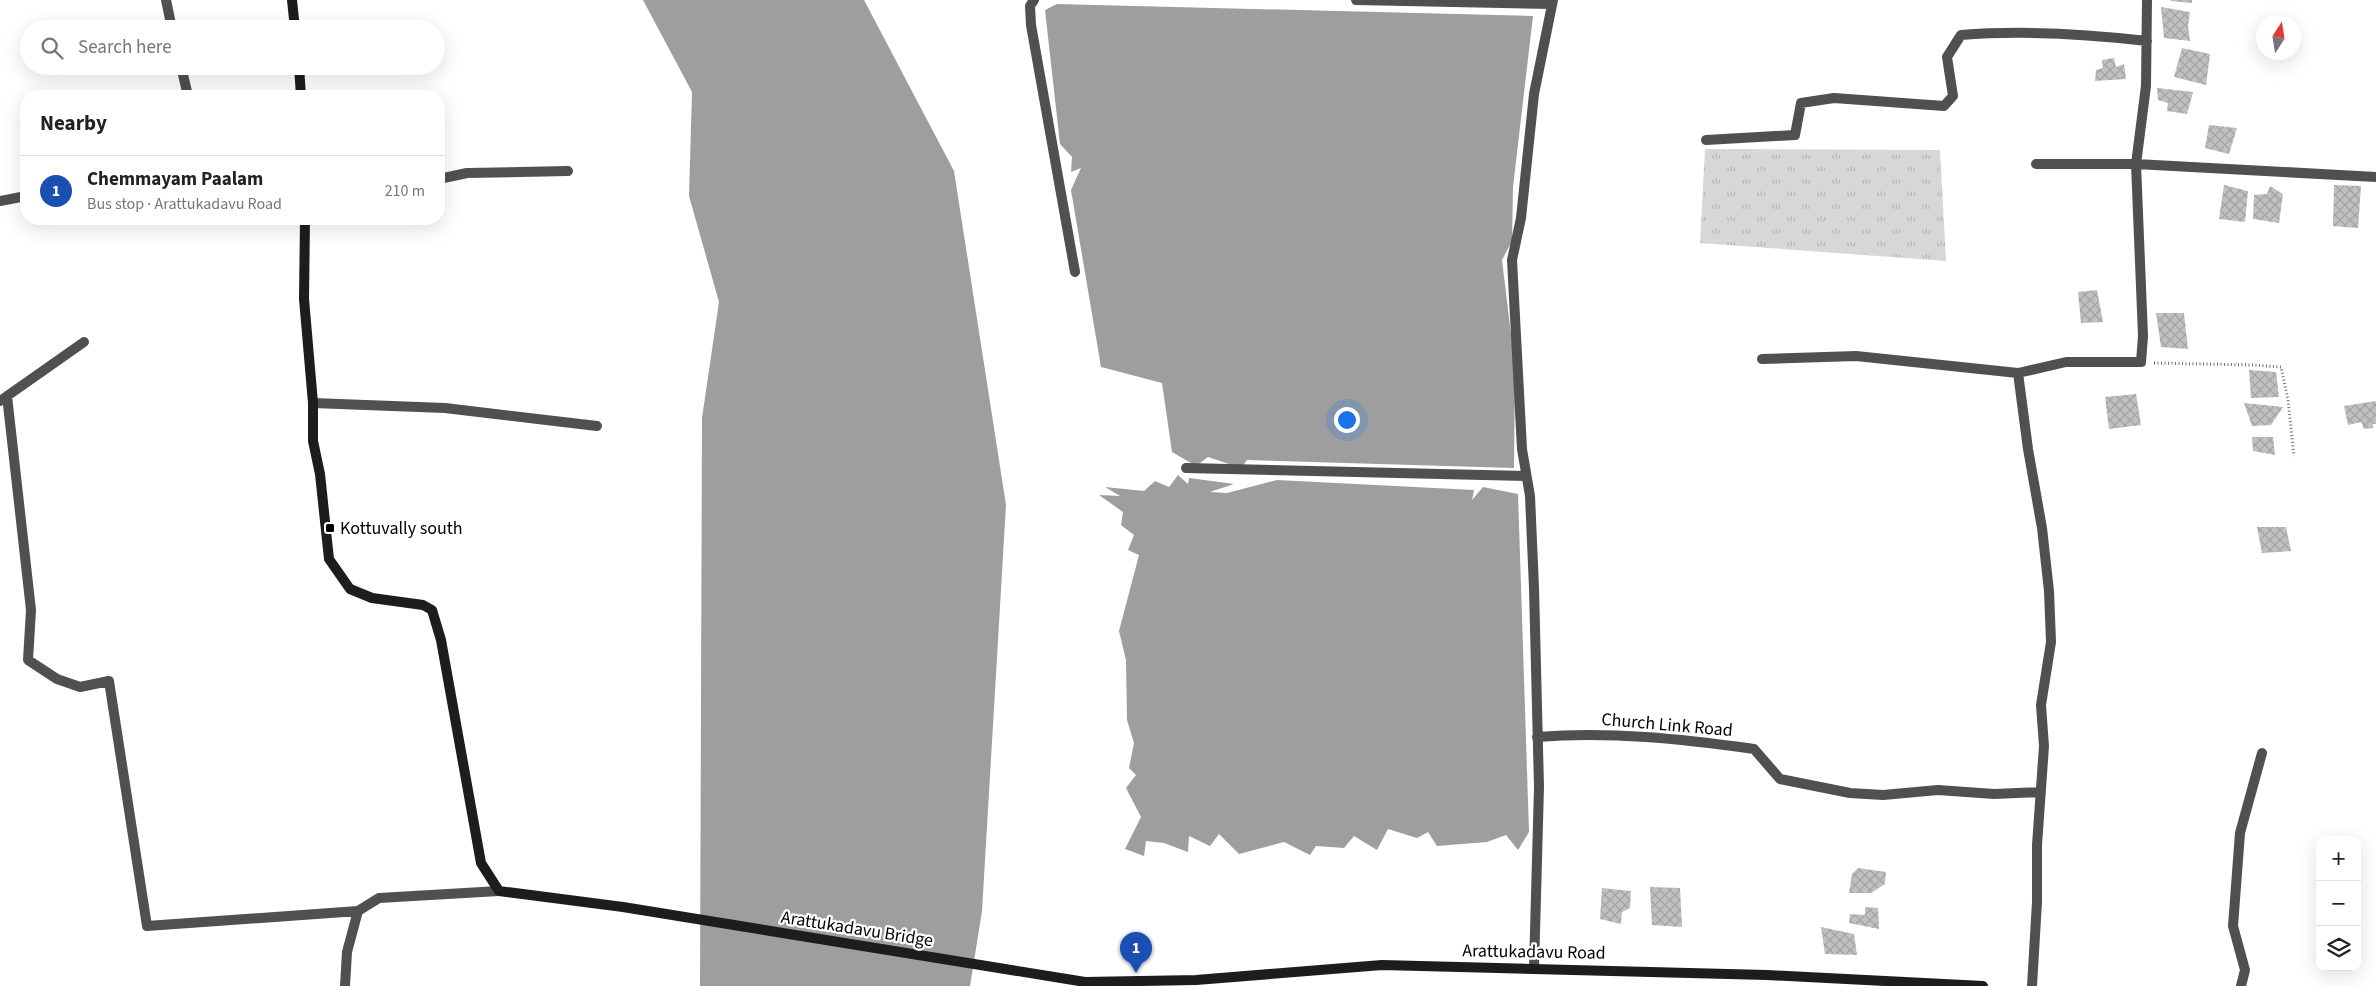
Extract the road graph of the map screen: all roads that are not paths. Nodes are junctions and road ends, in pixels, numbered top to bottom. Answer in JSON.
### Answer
{"nodes":[{"id":1,"x":166,"y":0,"type":"edge"},
{"id":2,"x":292,"y":0,"type":"edge"},
{"id":3,"x":1034,"y":0,"type":"edge"},
{"id":4,"x":1356,"y":0,"type":"edge"},
{"id":5,"x":2147,"y":0,"type":"edge"},
{"id":6,"x":1553,"y":2,"type":"edge"},
{"id":7,"x":170,"y":20,"type":"edge"},
{"id":8,"x":294,"y":20,"type":"edge"},
{"id":9,"x":2147,"y":41,"type":"junction"},
{"id":10,"x":183,"y":75,"type":"edge"},
{"id":11,"x":300,"y":75,"type":"edge"},
{"id":12,"x":187,"y":90,"type":"edge"},
{"id":13,"x":301,"y":90,"type":"edge"},
{"id":14,"x":1706,"y":140,"type":"dead end"},
{"id":15,"x":2036,"y":164,"type":"dead end"},
{"id":16,"x":2136,"y":164,"type":"junction"},
{"id":17,"x":568,"y":171,"type":"dead end"},
{"id":18,"x":445,"y":178,"type":"edge"},
{"id":19,"x":2376,"y":178,"type":"edge"},
{"id":20,"x":20,"y":197,"type":"edge"},
{"id":21,"x":0,"y":200,"type":"edge"},
{"id":22,"x":305,"y":225,"type":"edge"},
{"id":23,"x":1075,"y":272,"type":"dead end"},
{"id":24,"x":84,"y":342,"type":"dead end"},
{"id":25,"x":1762,"y":359,"type":"dead end"},
{"id":26,"x":2018,"y":372,"type":"junction"},
{"id":27,"x":3,"y":398,"type":"edge"},
{"id":28,"x":313,"y":403,"type":"junction"},
{"id":29,"x":596,"y":426,"type":"dead end"},
{"id":30,"x":1186,"y":468,"type":"dead end"},
{"id":31,"x":1526,"y":476,"type":"junction"},
{"id":32,"x":1537,"y":737,"type":"junction"},
{"id":33,"x":2262,"y":753,"type":"dead end"},
{"id":34,"x":2040,"y":792,"type":"junction"},
{"id":35,"x":500,"y":891,"type":"junction"},
{"id":36,"x":358,"y":911,"type":"junction"},
{"id":37,"x":1534,"y":968,"type":"junction"},
{"id":38,"x":1085,"y":982,"type":"joint"},
{"id":39,"x":345,"y":986,"type":"edge"},
{"id":40,"x":1983,"y":986,"type":"edge"},
{"id":41,"x":2032,"y":986,"type":"edge"},
{"id":42,"x":2241,"y":986,"type":"edge"}],
"edges":[{"from":1,"to":7,"type":"street"},
{"from":2,"to":8,"type":"main road"},
{"from":3,"to":23,"type":"street"},
{"from":4,"to":6,"type":"street"},
{"from":5,"to":9,"type":"street"},
{"from":6,"to":31,"type":"street"},
{"from":9,"to":14,"type":"street"},
{"from":9,"to":16,"type":"street"},
{"from":10,"to":12,"type":"street"},
{"from":11,"to":13,"type":"main road"},
{"from":15,"to":16,"type":"street"},
{"from":16,"to":19,"type":"street"},
{"from":16,"to":26,"type":"street"},
{"from":17,"to":18,"type":"street"},
{"from":20,"to":21,"type":"street"},
{"from":22,"to":28,"type":"main road"},
{"from":24,"to":27,"type":"street"},
{"from":25,"to":26,"type":"street"},
{"from":26,"to":34,"type":"street"},
{"from":27,"to":36,"type":"street"},
{"from":28,"to":29,"type":"street"},
{"from":28,"to":35,"type":"main road"},
{"from":30,"to":31,"type":"street"},
{"from":31,"to":32,"type":"street"},
{"from":32,"to":34,"type":"street","name":"Church Link Road"},
{"from":32,"to":37,"type":"street"},
{"from":33,"to":42,"type":"street"},
{"from":34,"to":41,"type":"street"},
{"from":35,"to":36,"type":"street"},
{"from":35,"to":38,"type":"main road","name":"Arattukadavu Bridge"},
{"from":36,"to":39,"type":"street"},
{"from":37,"to":38,"type":"main road","name":"Arattukadavu Road"},
{"from":37,"to":40,"type":"main road","name":"Arattukadavu Road"}]}
